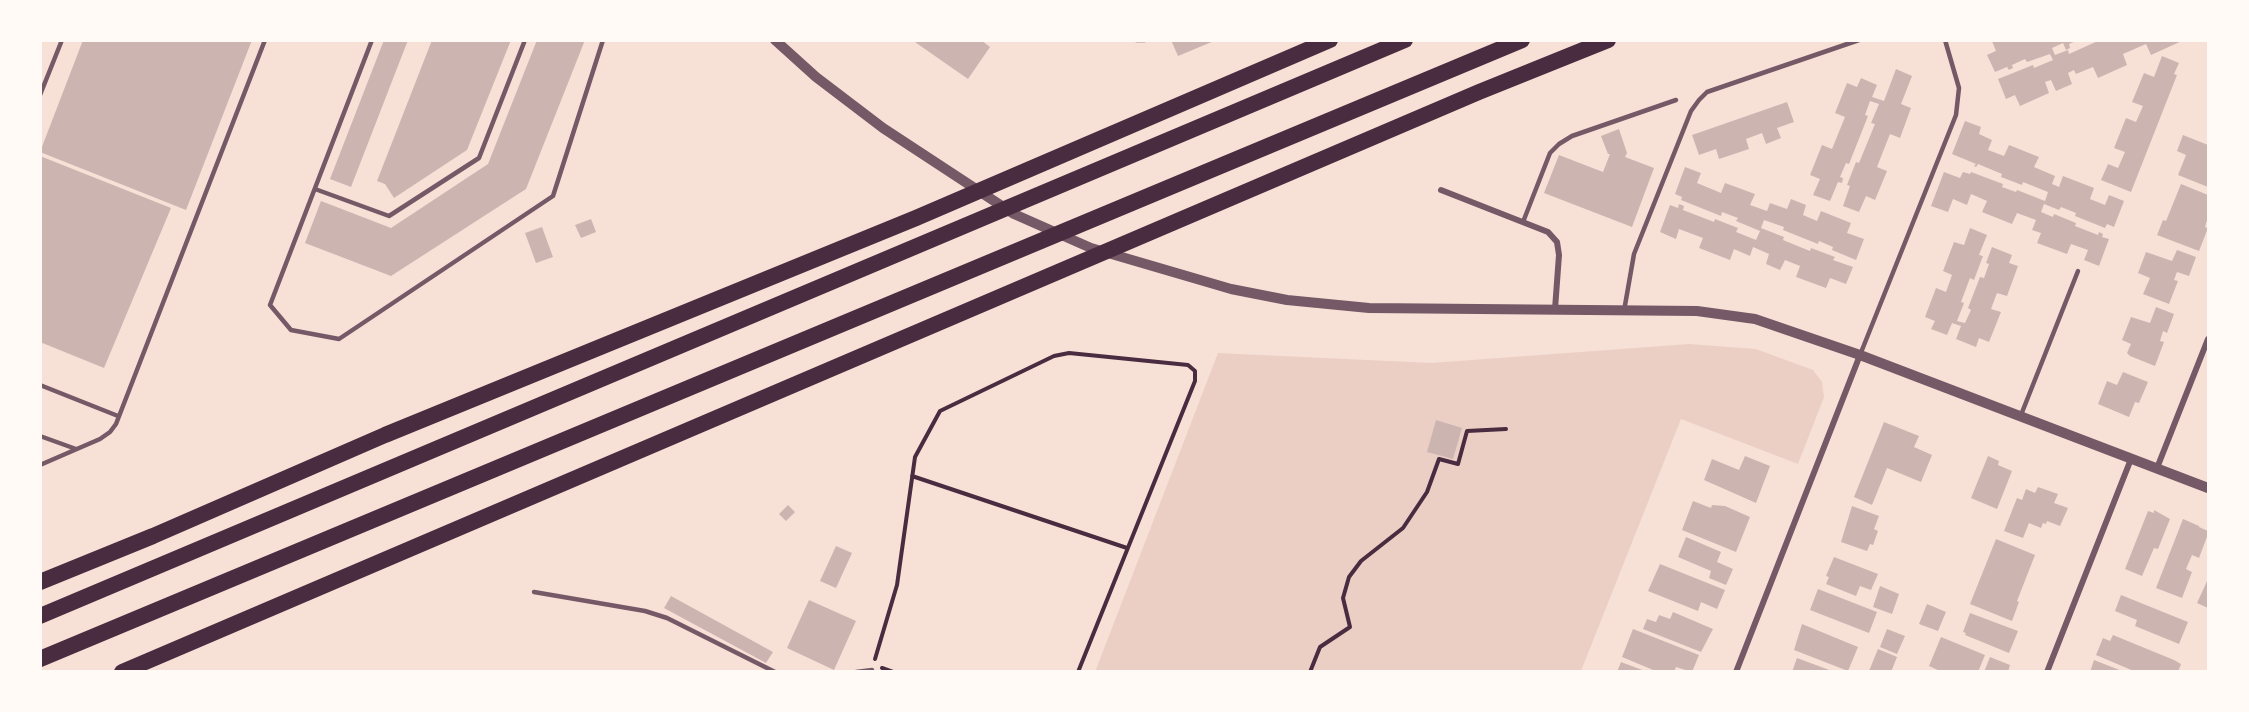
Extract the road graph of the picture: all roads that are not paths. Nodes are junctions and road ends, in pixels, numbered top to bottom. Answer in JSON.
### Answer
{"nodes":[{"id":1,"x":62,"y":40,"type":"edge"},
{"id":2,"x":265,"y":40,"type":"edge"},
{"id":3,"x":372,"y":40,"type":"edge"},
{"id":4,"x":525,"y":40,"type":"edge"},
{"id":5,"x":603,"y":40,"type":"edge"},
{"id":6,"x":775,"y":40,"type":"edge"},
{"id":7,"x":1136,"y":40,"type":"edge"},
{"id":8,"x":1145,"y":40,"type":"edge"},
{"id":9,"x":1330,"y":40,"type":"edge"},
{"id":10,"x":1405,"y":40,"type":"edge"},
{"id":11,"x":1521,"y":40,"type":"edge"},
{"id":12,"x":1608,"y":40,"type":"edge"},
{"id":13,"x":1859,"y":40,"type":"edge"},
{"id":14,"x":1945,"y":40,"type":"edge"},
{"id":15,"x":40,"y":95,"type":"edge"},
{"id":16,"x":1676,"y":100,"type":"dead end"},
{"id":17,"x":315,"y":189,"type":"junction"},
{"id":18,"x":1440,"y":190,"type":"dead end"},
{"id":19,"x":1522,"y":222,"type":"junction"},
{"id":20,"x":2078,"y":271,"type":"dead end"},
{"id":21,"x":1555,"y":309,"type":"junction"},
{"id":22,"x":1624,"y":311,"type":"junction"},
{"id":23,"x":2208,"y":339,"type":"edge"},
{"id":24,"x":1860,"y":354,"type":"junction"},
{"id":25,"x":40,"y":385,"type":"edge"},
{"id":26,"x":118,"y":416,"type":"junction"},
{"id":27,"x":2020,"y":417,"type":"junction"},
{"id":28,"x":40,"y":436,"type":"edge"},
{"id":29,"x":76,"y":449,"type":"junction"},
{"id":30,"x":2131,"y":459,"type":"junction"},
{"id":31,"x":40,"y":465,"type":"edge"},
{"id":32,"x":2157,"y":468,"type":"junction"},
{"id":33,"x":2208,"y":488,"type":"edge"},
{"id":34,"x":40,"y":582,"type":"edge"},
{"id":35,"x":534,"y":592,"type":"dead end"},
{"id":36,"x":40,"y":616,"type":"edge"},
{"id":37,"x":40,"y":659,"type":"edge"},
{"id":38,"x":872,"y":670,"type":"road end"},
{"id":39,"x":122,"y":672,"type":"edge"},
{"id":40,"x":775,"y":672,"type":"edge"},
{"id":41,"x":856,"y":672,"type":"edge"},
{"id":42,"x":1737,"y":672,"type":"edge"},
{"id":43,"x":2047,"y":672,"type":"edge"}],
"edges":[{"from":1,"to":15,"type":"lane"},
{"from":2,"to":26,"type":"lane"},
{"from":3,"to":17,"type":"lane"},
{"from":4,"to":17,"type":"lane"},
{"from":5,"to":17,"type":"lane"},
{"from":6,"to":21,"type":"street"},
{"from":7,"to":8,"type":"lane"},
{"from":9,"to":34,"type":"highway"},
{"from":10,"to":36,"type":"highway"},
{"from":11,"to":37,"type":"highway"},
{"from":12,"to":39,"type":"highway"},
{"from":13,"to":22,"type":"lane"},
{"from":14,"to":24,"type":"lane"},
{"from":16,"to":19,"type":"lane"},
{"from":18,"to":19,"type":"street"},
{"from":19,"to":21,"type":"street"},
{"from":20,"to":27,"type":"lane"},
{"from":21,"to":22,"type":"street"},
{"from":22,"to":24,"type":"street"},
{"from":23,"to":32,"type":"street"},
{"from":24,"to":27,"type":"street"},
{"from":24,"to":42,"type":"street"},
{"from":25,"to":26,"type":"lane"},
{"from":26,"to":29,"type":"lane"},
{"from":27,"to":30,"type":"street"},
{"from":28,"to":29,"type":"lane"},
{"from":29,"to":31,"type":"lane"},
{"from":30,"to":32,"type":"street"},
{"from":30,"to":43,"type":"street"},
{"from":32,"to":33,"type":"street"},
{"from":35,"to":40,"type":"lane"},
{"from":38,"to":41,"type":"lane"}]}
